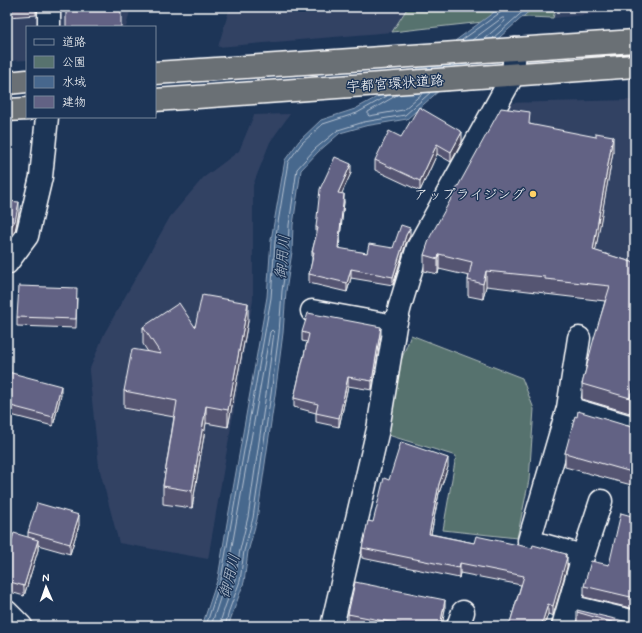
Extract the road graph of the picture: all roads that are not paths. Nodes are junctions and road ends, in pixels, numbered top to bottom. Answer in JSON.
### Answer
{"nodes":[{"id":1,"x":49,"y":7,"type":"edge"},
{"id":2,"x":49,"y":26,"type":"edge"},
{"id":3,"x":632,"y":41,"type":"edge"},
{"id":4,"x":515,"y":49,"type":"junction"},
{"id":5,"x":635,"y":66,"type":"edge"},
{"id":6,"x":156,"y":73,"type":"edge"},
{"id":7,"x":513,"y":75,"type":"junction"},
{"id":8,"x":26,"y":81,"type":"edge"},
{"id":9,"x":7,"y":83,"type":"edge"},
{"id":10,"x":156,"y":100,"type":"edge"},
{"id":11,"x":26,"y":109,"type":"edge"},
{"id":12,"x":7,"y":110,"type":"edge"},
{"id":13,"x":47,"y":118,"type":"edge"},
{"id":14,"x":7,"y":262,"type":"edge"},
{"id":15,"x":312,"y":311,"type":"dead end"},
{"id":16,"x":395,"y":326,"type":"junction"},
{"id":17,"x":579,"y":338,"type":"dead end"},
{"id":18,"x":568,"y":408,"type":"junction"},
{"id":19,"x":635,"y":428,"type":"edge"},
{"id":20,"x":601,"y":501,"type":"dead end"},
{"id":21,"x":583,"y":556,"type":"junction"},
{"id":22,"x":7,"y":612,"type":"edge"},
{"id":23,"x":566,"y":616,"type":"edge"},
{"id":24,"x":635,"y":622,"type":"edge"},
{"id":25,"x":21,"y":626,"type":"edge"},
{"id":26,"x":332,"y":626,"type":"edge"}],
"edges":[{"from":1,"to":2,"type":"street"},
{"from":3,"to":4,"type":"highway","name":"宇都宮環状道路"},
{"from":4,"to":6,"type":"highway","name":"宇都宮環状道路"},
{"from":4,"to":7,"type":"street"},
{"from":5,"to":7,"type":"highway","name":"宇都宮環状道路"},
{"from":7,"to":10,"type":"highway","name":"宇都宮環状道路"},
{"from":7,"to":16,"type":"street"},
{"from":8,"to":9,"type":"highway"},
{"from":11,"to":12,"type":"highway"},
{"from":13,"to":14,"type":"street"},
{"from":15,"to":16,"type":"street"},
{"from":16,"to":26,"type":"street"},
{"from":17,"to":18,"type":"street"},
{"from":18,"to":19,"type":"street"},
{"from":18,"to":21,"type":"street"},
{"from":20,"to":21,"type":"street"},
{"from":21,"to":23,"type":"street"},
{"from":22,"to":25,"type":"street"},
{"from":23,"to":24,"type":"street"}]}
